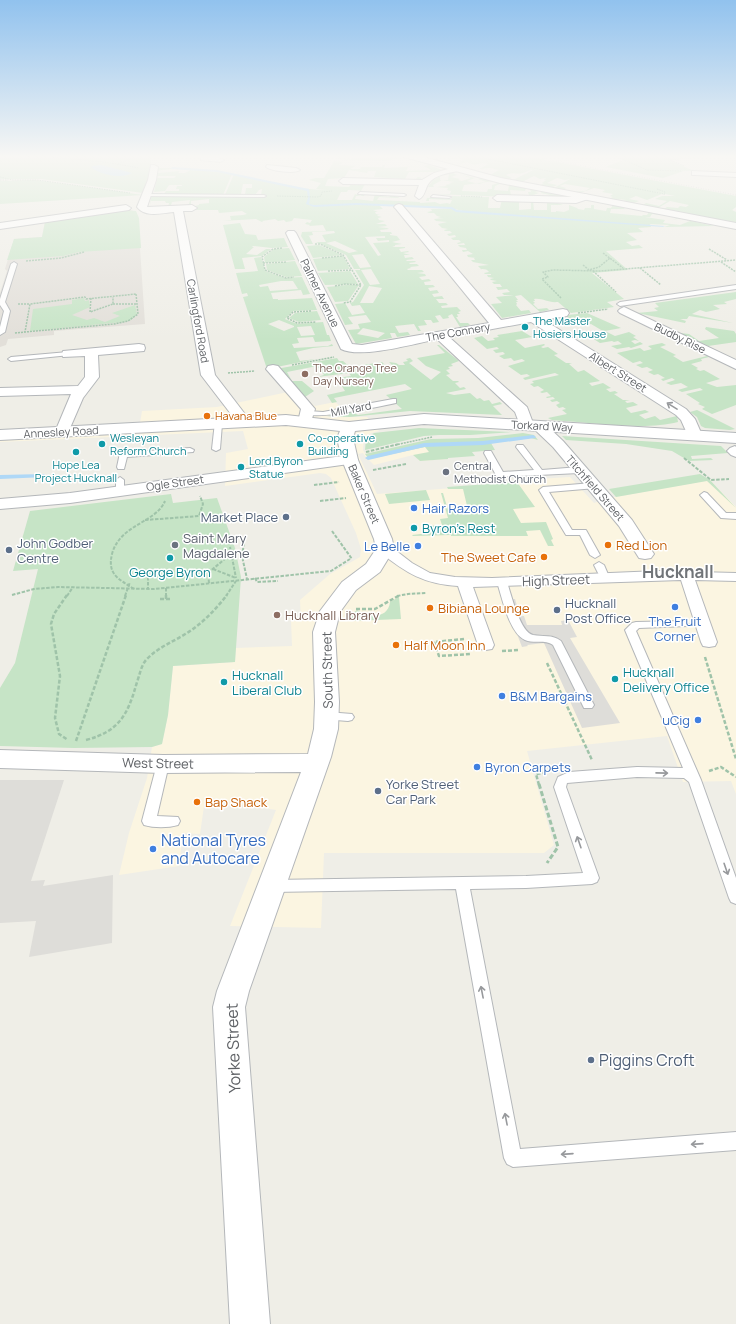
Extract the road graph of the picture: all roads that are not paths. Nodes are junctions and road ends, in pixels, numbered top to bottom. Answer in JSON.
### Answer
{"nodes":[{"id":1,"x":65,"y":217,"type":"edge"},
{"id":2,"x":179,"y":217,"type":"edge"},
{"id":3,"x":407,"y":217,"type":"edge"},
{"id":4,"x":688,"y":217,"type":"edge"},
{"id":5,"x":0,"y":226,"type":"edge"},
{"id":6,"x":736,"y":226,"type":"edge"},
{"id":7,"x":291,"y":233,"type":"dead end"},
{"id":8,"x":14,"y":264,"type":"dead end"},
{"id":9,"x":736,"y":287,"type":"edge"},
{"id":10,"x":622,"y":308,"type":"joint"},
{"id":11,"x":563,"y":313,"type":"road end"},
{"id":12,"x":532,"y":318,"type":"junction"},
{"id":13,"x":498,"y":324,"type":"junction"},
{"id":14,"x":0,"y":333,"type":"edge"},
{"id":15,"x":439,"y":335,"type":"junction"},
{"id":16,"x":139,"y":348,"type":"dead end"},
{"id":17,"x":730,"y":348,"type":"dead end"},
{"id":18,"x":353,"y":349,"type":"joint"},
{"id":19,"x":91,"y":352,"type":"junction"},
{"id":20,"x":710,"y":353,"type":"junction"},
{"id":21,"x":68,"y":354,"type":"joint"},
{"id":22,"x":11,"y":359,"type":"dead end"},
{"id":23,"x":736,"y":365,"type":"edge"},
{"id":24,"x":273,"y":369,"type":"dead end"},
{"id":25,"x":81,"y":390,"type":"junction"},
{"id":26,"x":0,"y":391,"type":"edge"},
{"id":27,"x":394,"y":401,"type":"dead end"},
{"id":28,"x":306,"y":417,"type":"junction"},
{"id":29,"x":242,"y":422,"type":"junction"},
{"id":30,"x":218,"y":424,"type":"junction"},
{"id":31,"x":533,"y":426,"type":"junction"},
{"id":32,"x":349,"y":427,"type":"junction"},
{"id":33,"x":62,"y":432,"type":"junction"},
{"id":34,"x":0,"y":435,"type":"edge"},
{"id":35,"x":694,"y":435,"type":"junction"},
{"id":36,"x":520,"y":447,"type":"dead end"},
{"id":37,"x":736,"y":447,"type":"edge"},
{"id":38,"x":216,"y":448,"type":"dead end"},
{"id":39,"x":190,"y":450,"type":"dead end"},
{"id":40,"x":488,"y":453,"type":"dead end"},
{"id":41,"x":121,"y":467,"type":"dead end"},
{"id":42,"x":351,"y":467,"type":"junction"},
{"id":43,"x":579,"y":470,"type":"junction"},
{"id":44,"x":540,"y":473,"type":"junction"},
{"id":45,"x":593,"y":486,"type":"junction"},
{"id":46,"x":704,"y":495,"type":"dead end"},
{"id":47,"x":0,"y":504,"type":"edge"},
{"id":48,"x":736,"y":516,"type":"edge"},
{"id":49,"x":385,"y":549,"type":"junction"},
{"id":50,"x":645,"y":554,"type":"dead end"},
{"id":51,"x":595,"y":555,"type":"dead end"},
{"id":52,"x":600,"y":565,"type":"dead end"},
{"id":53,"x":687,"y":576,"type":"junction"},
{"id":54,"x":736,"y":577,"type":"edge"},
{"id":55,"x":605,"y":579,"type":"junction"},
{"id":56,"x":464,"y":582,"type":"junction"},
{"id":57,"x":502,"y":582,"type":"junction"},
{"id":58,"x":684,"y":624,"type":"dead end"},
{"id":59,"x":709,"y":642,"type":"road end"},
{"id":60,"x":482,"y":645,"type":"road end"},
{"id":61,"x":588,"y":705,"type":"dead end"},
{"id":62,"x":0,"y":758,"type":"edge"},
{"id":63,"x":316,"y":763,"type":"junction"},
{"id":64,"x":163,"y":764,"type":"junction"},
{"id":65,"x":693,"y":776,"type":"junction"},
{"id":66,"x":173,"y":821,"type":"dead end"},
{"id":67,"x":462,"y":883,"type":"junction"},
{"id":68,"x":271,"y":886,"type":"junction"},
{"id":69,"x":736,"y":898,"type":"edge"},
{"id":70,"x":736,"y":1141,"type":"edge"},
{"id":71,"x":250,"y":1324,"type":"edge"}],
"edges":[{"from":1,"to":5,"type":"street"},
{"from":2,"to":29,"type":"street","name":"Carlingford Road"},
{"from":3,"to":13,"type":"street"},
{"from":4,"to":6,"type":"street"},
{"from":7,"to":18,"type":"street","name":"Palmer Avenue"},
{"from":8,"to":14,"type":"lane"},
{"from":9,"to":10,"type":"lane"},
{"from":10,"to":20,"type":"street","name":"Budby Rise"},
{"from":11,"to":12,"type":"street","name":"The Connery"},
{"from":12,"to":13,"type":"street","name":"The Connery"},
{"from":35,"to":12,"type":"street","name":"Albert Street","one_way":true},
{"from":13,"to":15,"type":"street","name":"The Connery"},
{"from":15,"to":18,"type":"street","name":"The Connery"},
{"from":15,"to":31,"type":"street","name":"Titchfield Street"},
{"from":16,"to":19,"type":"street"},
{"from":17,"to":20,"type":"street"},
{"from":19,"to":21,"type":"street"},
{"from":19,"to":25,"type":"street"},
{"from":20,"to":23,"type":"street","name":"Budby Rise"},
{"from":21,"to":22,"type":"lane"},
{"from":24,"to":28,"type":"street"},
{"from":25,"to":26,"type":"street"},
{"from":25,"to":33,"type":"street"},
{"from":27,"to":28,"type":"lane","name":"Mill Yard"},
{"from":28,"to":29,"type":"street"},
{"from":28,"to":32,"type":"street"},
{"from":29,"to":30,"type":"street","name":"Annesley Road"},
{"from":30,"to":33,"type":"street","name":"Annesley Road"},
{"from":30,"to":38,"type":"lane"},
{"from":31,"to":32,"type":"street","name":"Torkard Way"},
{"from":31,"to":35,"type":"street","name":"Torkard Way"},
{"from":31,"to":43,"type":"street","name":"Titchfield Street"},
{"from":32,"to":42,"type":"street","name":"Baker Street"},
{"from":33,"to":34,"type":"street","name":"Annesley Road"},
{"from":35,"to":37,"type":"street","name":"Torkard Way"},
{"from":36,"to":44,"type":"lane"},
{"from":39,"to":41,"type":"lane"},
{"from":40,"to":44,"type":"lane"},
{"from":42,"to":47,"type":"street","name":"Ogle Street"},
{"from":42,"to":49,"type":"street","name":"Baker Street"},
{"from":43,"to":44,"type":"lane"},
{"from":43,"to":45,"type":"street","name":"Titchfield Street"},
{"from":45,"to":50,"type":"street","name":"Titchfield Street"},
{"from":45,"to":51,"type":"lane"},
{"from":46,"to":48,"type":"lane"},
{"from":49,"to":56,"type":"street","name":"High Street"},
{"from":49,"to":63,"type":"street","name":"South Street"},
{"from":52,"to":55,"type":"lane"},
{"from":53,"to":54,"type":"street","name":"High Street"},
{"from":53,"to":55,"type":"street","name":"High Street"},
{"from":53,"to":59,"type":"street"},
{"from":55,"to":57,"type":"street","name":"High Street"},
{"from":56,"to":57,"type":"street","name":"High Street"},
{"from":56,"to":60,"type":"street"},
{"from":57,"to":61,"type":"lane"},
{"from":58,"to":65,"type":"lane"},
{"from":62,"to":64,"type":"street","name":"West Street"},
{"from":63,"to":64,"type":"street","name":"West Street"},
{"from":63,"to":68,"type":"street","name":"Yorke Street"},
{"from":64,"to":66,"type":"lane"},
{"from":67,"to":65,"type":"lane","one_way":true},
{"from":65,"to":69,"type":"lane","one_way":true},
{"from":67,"to":68,"type":"lane"},
{"from":70,"to":67,"type":"lane","one_way":true},
{"from":68,"to":71,"type":"street","name":"Yorke Street"}]}
